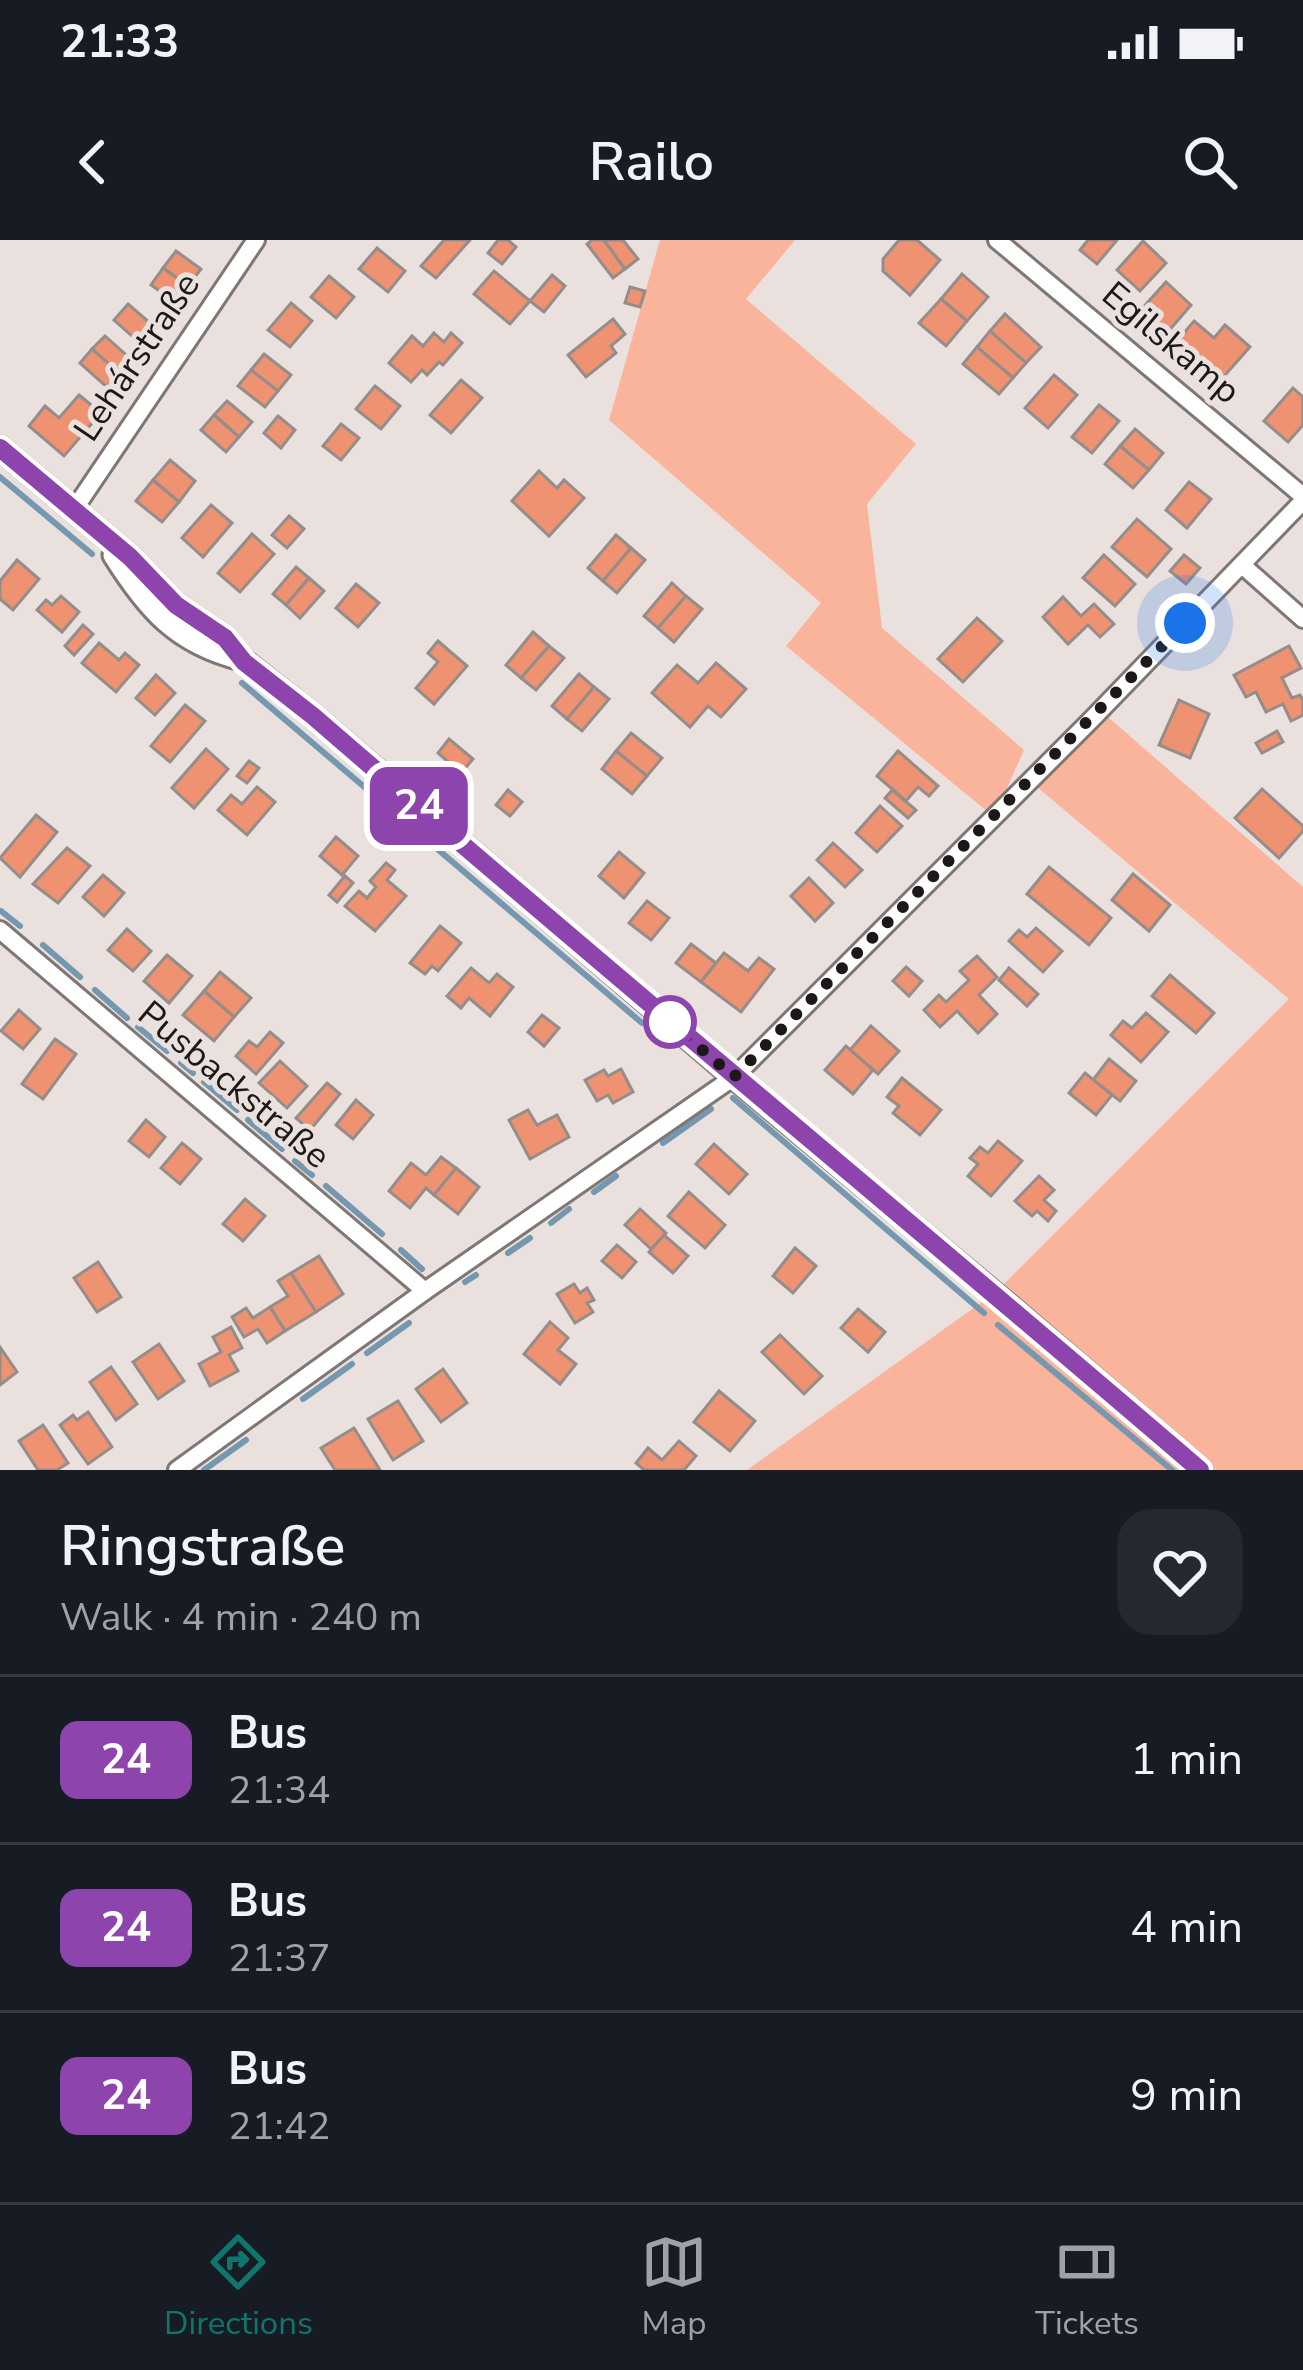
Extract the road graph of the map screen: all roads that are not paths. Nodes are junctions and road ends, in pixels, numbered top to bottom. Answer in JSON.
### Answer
{"nodes":[{"id":1,"x":256,"y":240,"type":"edge"},
{"id":2,"x":997,"y":240,"type":"edge"},
{"id":3,"x":0,"y":448,"type":"edge"},
{"id":4,"x":1303,"y":498,"type":"edge"},
{"id":5,"x":73,"y":511,"type":"junction"},
{"id":6,"x":1242,"y":565,"type":"junction"},
{"id":7,"x":1303,"y":619,"type":"edge"},
{"id":8,"x":0,"y":930,"type":"edge"},
{"id":9,"x":734,"y":1077,"type":"junction"},
{"id":10,"x":425,"y":1291,"type":"junction"},
{"id":11,"x":177,"y":1470,"type":"edge"},
{"id":12,"x":1200,"y":1470,"type":"edge"}],
"edges":[{"from":1,"to":5,"type":"street","name":"Lehárstraße"},
{"from":2,"to":4,"type":"street","name":"Egilskamp"},
{"from":3,"to":5,"type":"street"},
{"from":4,"to":6,"type":"street"},
{"from":5,"to":9,"type":"street"},
{"from":6,"to":7,"type":"street"},
{"from":6,"to":9,"type":"street"},
{"from":8,"to":10,"type":"street","name":"Pusbackstraße"},
{"from":9,"to":10,"type":"street"},
{"from":9,"to":12,"type":"street"},
{"from":10,"to":11,"type":"street"}]}
